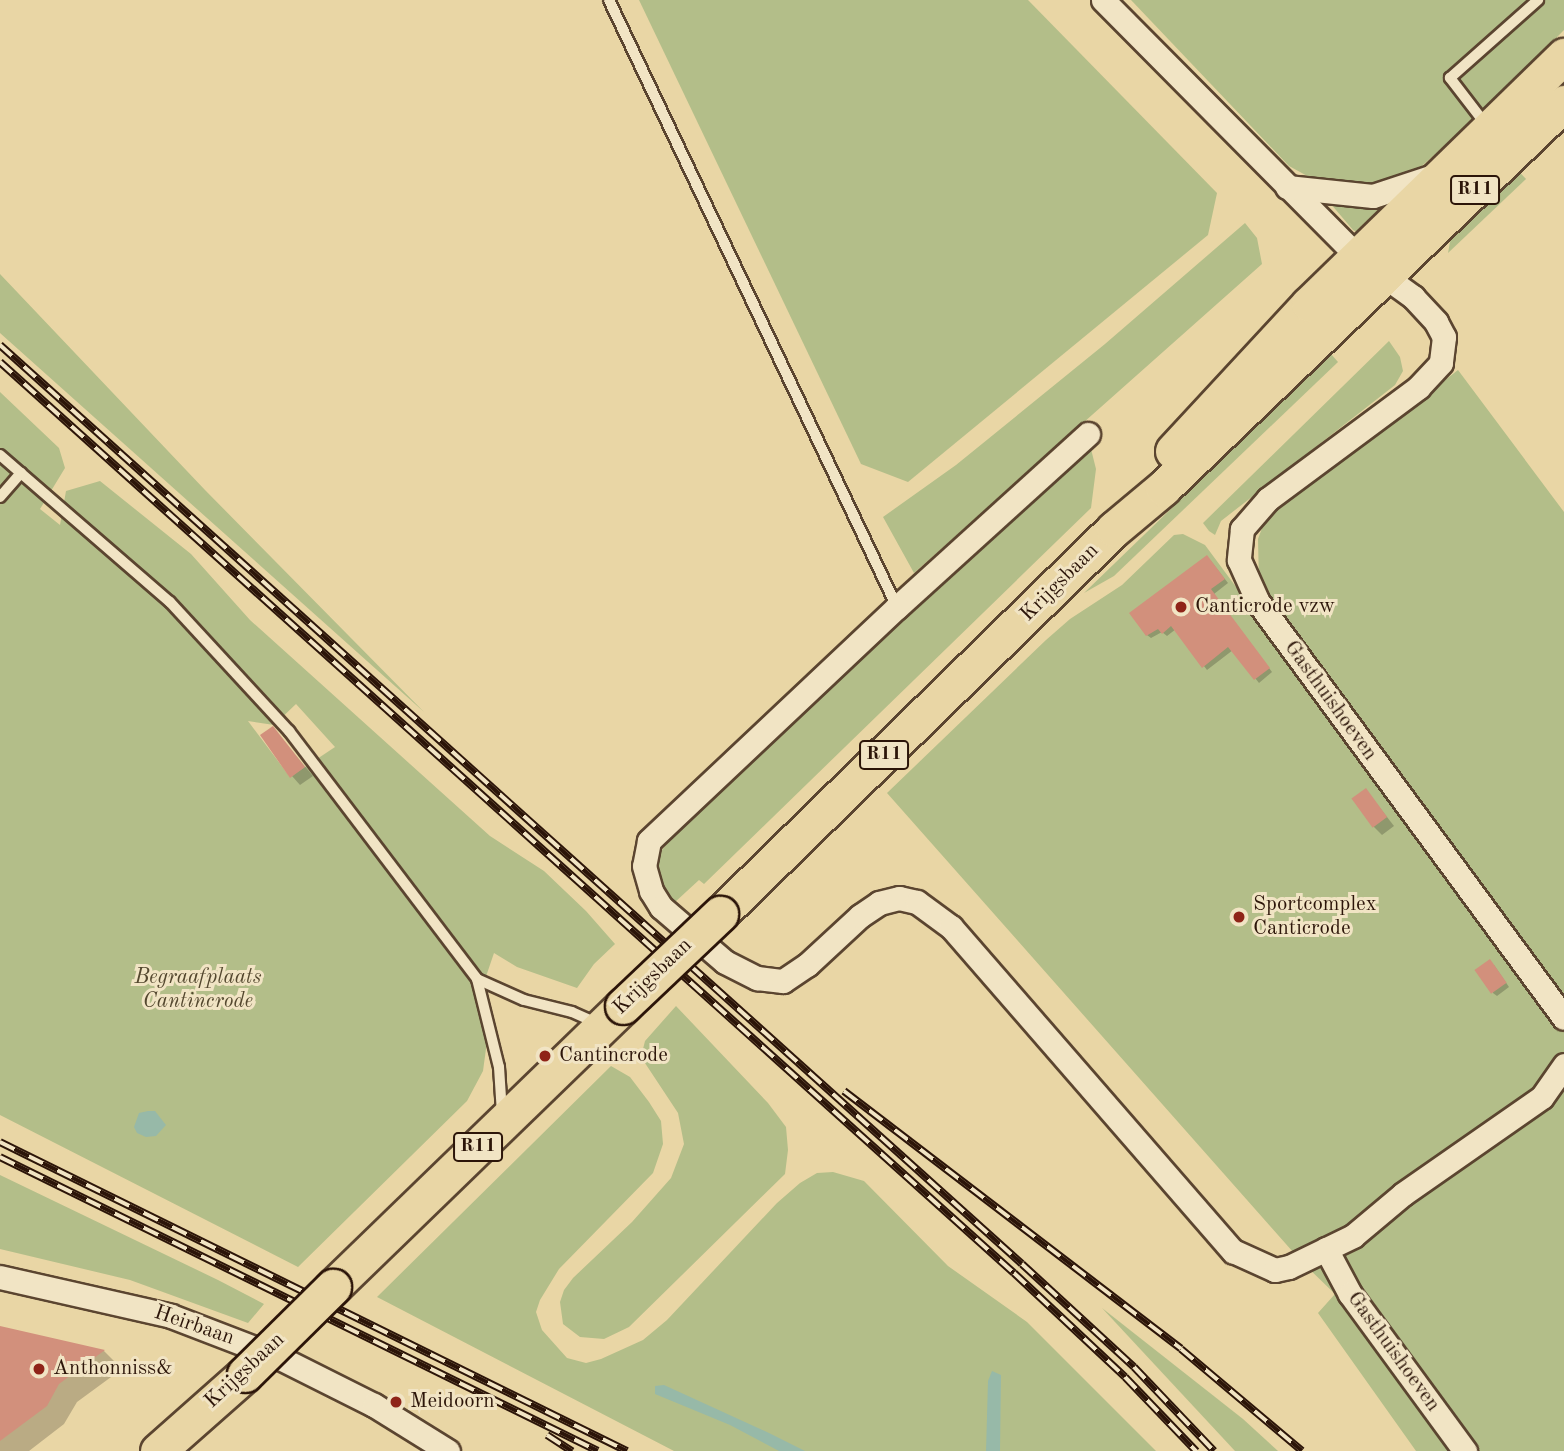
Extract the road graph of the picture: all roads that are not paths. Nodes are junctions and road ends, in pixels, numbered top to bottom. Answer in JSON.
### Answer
{"nodes":[{"id":1,"x":609,"y":0,"type":"edge"},
{"id":2,"x":1103,"y":0,"type":"edge"},
{"id":3,"x":1538,"y":0,"type":"edge"},
{"id":4,"x":1564,"y":55,"type":"edge"},
{"id":5,"x":1564,"y":103,"type":"edge"},
{"id":6,"x":1489,"y":129,"type":"junction"},
{"id":7,"x":1449,"y":169,"type":"junction"},
{"id":8,"x":1287,"y":187,"type":"junction"},
{"id":9,"x":1372,"y":267,"type":"junction"},
{"id":10,"x":1088,"y":434,"type":"dead end"},
{"id":11,"x":0,"y":455,"type":"edge"},
{"id":12,"x":21,"y":473,"type":"junction"},
{"id":13,"x":0,"y":497,"type":"edge"},
{"id":14,"x":897,"y":607,"type":"junction"},
{"id":15,"x":477,"y":979,"type":"junction"},
{"id":16,"x":613,"y":1015,"type":"junction"},
{"id":17,"x":1564,"y":1018,"type":"edge"},
{"id":18,"x":1564,"y":1065,"type":"edge"},
{"id":19,"x":503,"y":1123,"type":"junction"},
{"id":20,"x":1326,"y":1249,"type":"junction"},
{"id":21,"x":0,"y":1277,"type":"edge"},
{"id":22,"x":158,"y":1451,"type":"edge"},
{"id":23,"x":448,"y":1451,"type":"edge"},
{"id":24,"x":1465,"y":1451,"type":"edge"}],
"edges":[{"from":1,"to":14,"type":"lane"},
{"from":2,"to":8,"type":"street","name":"Gasthuishoeven"},
{"from":3,"to":6,"type":"lane"},
{"from":4,"to":6,"type":"main road","name":"Krijgsbaan","number":"R11"},
{"from":5,"to":9,"type":"main road","name":"Krijgsbaan","number":"R11"},
{"from":6,"to":7,"type":"main road","name":"Krijgsbaan","number":"R11"},
{"from":7,"to":8,"type":"street"},
{"from":7,"to":9,"type":"main road","name":"Krijgsbaan","number":"R11"},
{"from":8,"to":9,"type":"street","name":"Gasthuishoeven"},
{"from":9,"to":16,"type":"main road","name":"Krijgsbaan","number":"R11","bridge":true},
{"from":9,"to":17,"type":"street","name":"Gasthuishoeven"},
{"from":10,"to":14,"type":"street"},
{"from":11,"to":12,"type":"lane"},
{"from":12,"to":13,"type":"lane"},
{"from":12,"to":15,"type":"lane"},
{"from":14,"to":20,"type":"street"},
{"from":15,"to":16,"type":"lane"},
{"from":15,"to":19,"type":"lane"},
{"from":16,"to":19,"type":"main road","name":"Krijgsbaan","number":"R11"},
{"from":18,"to":20,"type":"street"},
{"from":19,"to":22,"type":"main road","name":"Krijgsbaan","number":"R11","bridge":true},
{"from":20,"to":24,"type":"street","name":"Gasthuishoeven"},
{"from":21,"to":23,"type":"street","name":"Heirbaan"}]}
